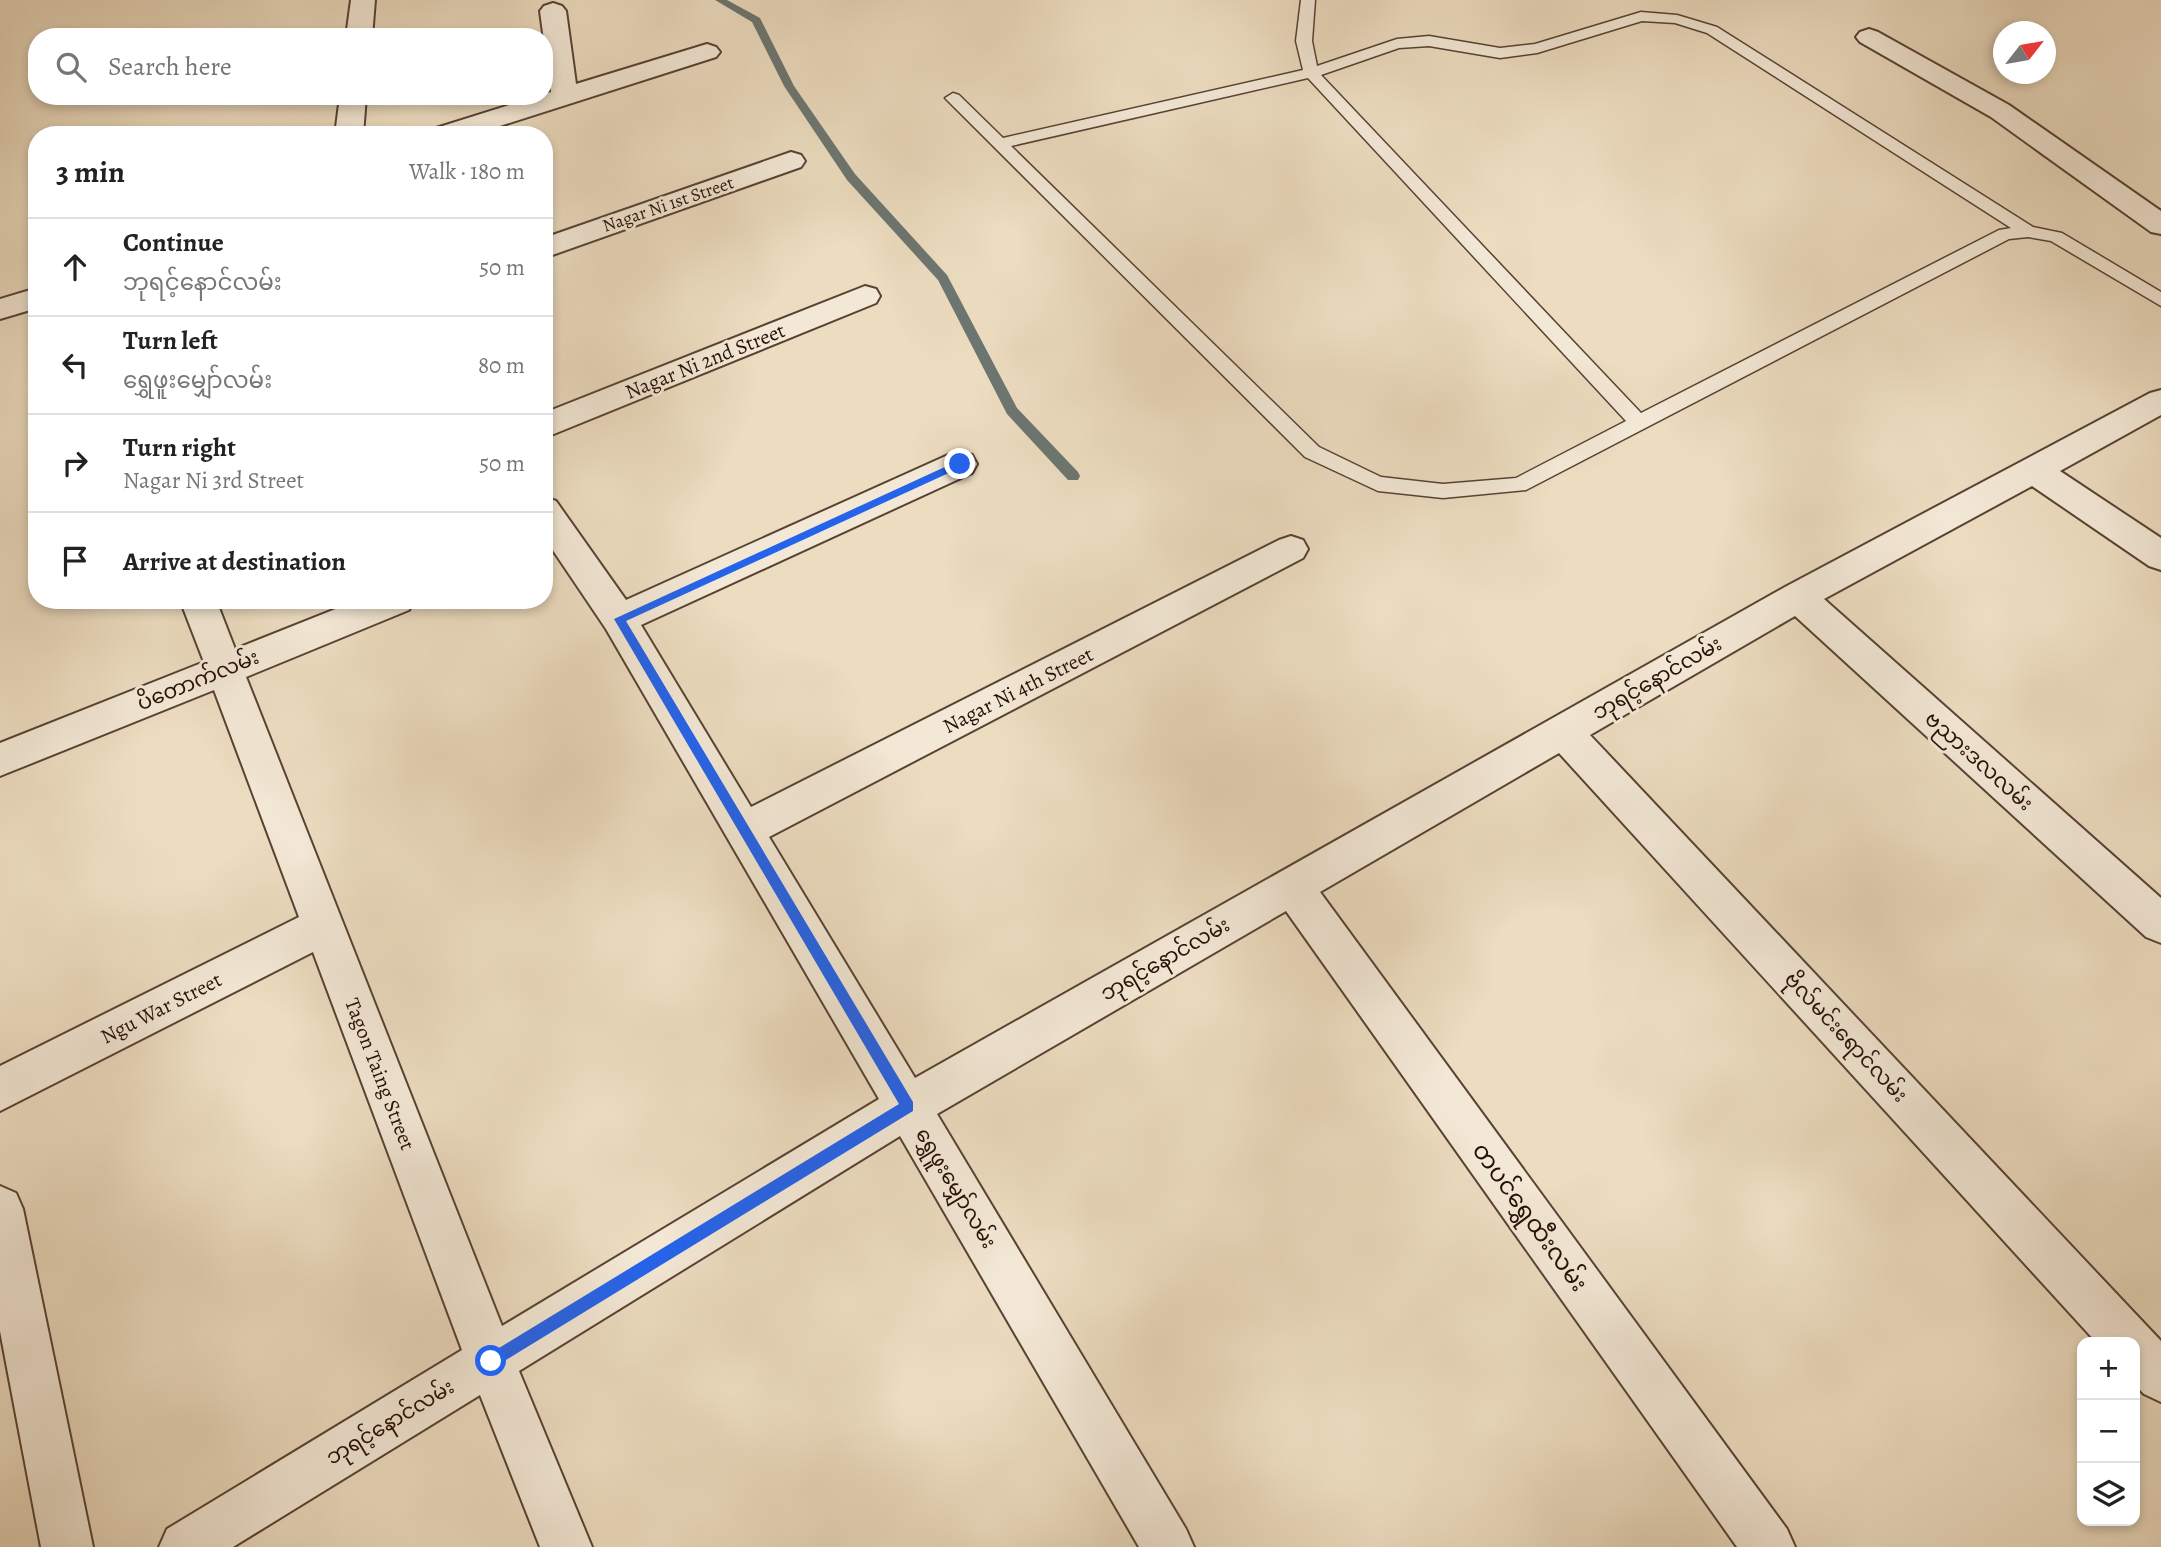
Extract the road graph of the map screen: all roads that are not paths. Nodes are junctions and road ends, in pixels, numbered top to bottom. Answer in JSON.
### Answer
{"nodes":[{"id":1,"x":363,"y":0,"type":"edge"},
{"id":2,"x":1308,"y":0,"type":"edge"},
{"id":3,"x":553,"y":11,"type":"dead end"},
{"id":4,"x":360,"y":28,"type":"edge"},
{"id":5,"x":1869,"y":37,"type":"dead end"},
{"id":6,"x":707,"y":52,"type":"dead end"},
{"id":7,"x":1311,"y":73,"type":"junction"},
{"id":8,"x":565,"y":97,"type":"junction"},
{"id":9,"x":953,"y":98,"type":"dead end"},
{"id":10,"x":553,"y":101,"type":"edge"},
{"id":11,"x":352,"y":105,"type":"edge"},
{"id":12,"x":539,"y":105,"type":"edge"},
{"id":13,"x":350,"y":126,"type":"edge"},
{"id":14,"x":472,"y":126,"type":"edge"},
{"id":15,"x":999,"y":144,"type":"junction"},
{"id":16,"x":791,"y":161,"type":"dead end"},
{"id":17,"x":2161,"y":225,"type":"edge"},
{"id":18,"x":2028,"y":231,"type":"junction"},
{"id":19,"x":553,"y":245,"type":"edge"},
{"id":20,"x":865,"y":296,"type":"dead end"},
{"id":21,"x":2161,"y":300,"type":"edge"},
{"id":22,"x":28,"y":301,"type":"edge"},
{"id":23,"x":0,"y":309,"type":"edge"},
{"id":24,"x":2161,"y":401,"type":"edge"},
{"id":25,"x":553,"y":422,"type":"edge"},
{"id":26,"x":1639,"y":423,"type":"junction"},
{"id":27,"x":960,"y":464,"type":"dead end"},
{"id":28,"x":2034,"y":470,"type":"junction"},
{"id":29,"x":553,"y":532,"type":"edge"},
{"id":30,"x":1292,"y":550,"type":"dead end"},
{"id":31,"x":2161,"y":556,"type":"edge"},
{"id":32,"x":1797,"y":597,"type":"junction"},
{"id":33,"x":201,"y":609,"type":"edge"},
{"id":34,"x":374,"y":609,"type":"edge"},
{"id":35,"x":619,"y":619,"type":"junction"},
{"id":36,"x":223,"y":670,"type":"junction"},
{"id":37,"x":1563,"y":732,"type":"junction"},
{"id":38,"x":0,"y":760,"type":"edge"},
{"id":39,"x":744,"y":830,"type":"junction"},
{"id":40,"x":1292,"y":886,"type":"junction"},
{"id":41,"x":2161,"y":924,"type":"edge"},
{"id":42,"x":322,"y":926,"type":"junction"},
{"id":43,"x":0,"y":1090,"type":"edge"},
{"id":44,"x":908,"y":1106,"type":"junction"},
{"id":45,"x":0,"y":1209,"type":"edge"},
{"id":46,"x":2124,"y":1337,"type":"edge"},
{"id":47,"x":2140,"y":1354,"type":"edge"},
{"id":48,"x":491,"y":1361,"type":"junction"},
{"id":49,"x":2161,"y":1377,"type":"edge"},
{"id":50,"x":67,"y":1547,"type":"edge"},
{"id":51,"x":185,"y":1547,"type":"edge"},
{"id":52,"x":566,"y":1547,"type":"edge"},
{"id":53,"x":1168,"y":1547,"type":"edge"},
{"id":54,"x":1769,"y":1547,"type":"edge"}],
"edges":[{"from":1,"to":4,"type":"street"},
{"from":2,"to":7,"type":"lane"},
{"from":3,"to":8,"type":"street"},
{"from":5,"to":17,"type":"street"},
{"from":6,"to":8,"type":"street"},
{"from":7,"to":15,"type":"lane"},
{"from":7,"to":18,"type":"lane"},
{"from":7,"to":26,"type":"lane"},
{"from":8,"to":10,"type":"street"},
{"from":9,"to":15,"type":"lane"},
{"from":11,"to":13,"type":"street"},
{"from":12,"to":14,"type":"street"},
{"from":15,"to":26,"type":"lane"},
{"from":16,"to":19,"type":"street","name":"Nagar Ni 1st Street"},
{"from":18,"to":21,"type":"lane"},
{"from":18,"to":26,"type":"lane"},
{"from":20,"to":25,"type":"street","name":"Nagar Ni 2nd Street"},
{"from":22,"to":23,"type":"street"},
{"from":24,"to":28,"type":"street","name":"ဘုရင့်နောင်လမ်း"},
{"from":27,"to":35,"type":"street"},
{"from":28,"to":31,"type":"street"},
{"from":28,"to":32,"type":"street","name":"ဘုရင့်နောင်လမ်း"},
{"from":29,"to":35,"type":"street","name":"ရွှေဖူးမျှော်လမ်း"},
{"from":30,"to":39,"type":"street","name":"Nagar Ni 4th Street"},
{"from":32,"to":37,"type":"street","name":"ဘုရင့်နောင်လမ်း"},
{"from":32,"to":41,"type":"street","name":"ဗညားဒလလမ်း"},
{"from":33,"to":36,"type":"street","name":"Tagon Taing Street"},
{"from":34,"to":36,"type":"street","name":"ပိတောက်လမ်း"},
{"from":35,"to":39,"type":"street","name":"ရွှေဖူးမျှော်လမ်း"},
{"from":36,"to":38,"type":"street","name":"ပိတောက်လမ်း"},
{"from":36,"to":42,"type":"street","name":"Tagon Taing Street"},
{"from":37,"to":40,"type":"street","name":"ဘုရင့်နောင်လမ်း"},
{"from":37,"to":46,"type":"street","name":"ဗိုလ်မင်းရောင်လမ်း"},
{"from":39,"to":44,"type":"street","name":"ရွှေဖူးမျှော်လမ်း"},
{"from":40,"to":44,"type":"street","name":"ဘုရင့်နောင်လမ်း"},
{"from":40,"to":54,"type":"street","name":"တပင်ရွှေထီးလမ်း"},
{"from":42,"to":43,"type":"street","name":"Ngu War Street"},
{"from":42,"to":48,"type":"street","name":"Tagon Taing Street"},
{"from":44,"to":48,"type":"street","name":"ဘုရင့်နောင်လမ်း"},
{"from":44,"to":53,"type":"street","name":"ရွှေဖူးမျှော်လမ်း"},
{"from":45,"to":50,"type":"street"},
{"from":47,"to":49,"type":"street"},
{"from":48,"to":51,"type":"street","name":"ဘုရင့်နောင်လမ်း"},
{"from":48,"to":52,"type":"street","name":"Tagon Taing Street"}]}
